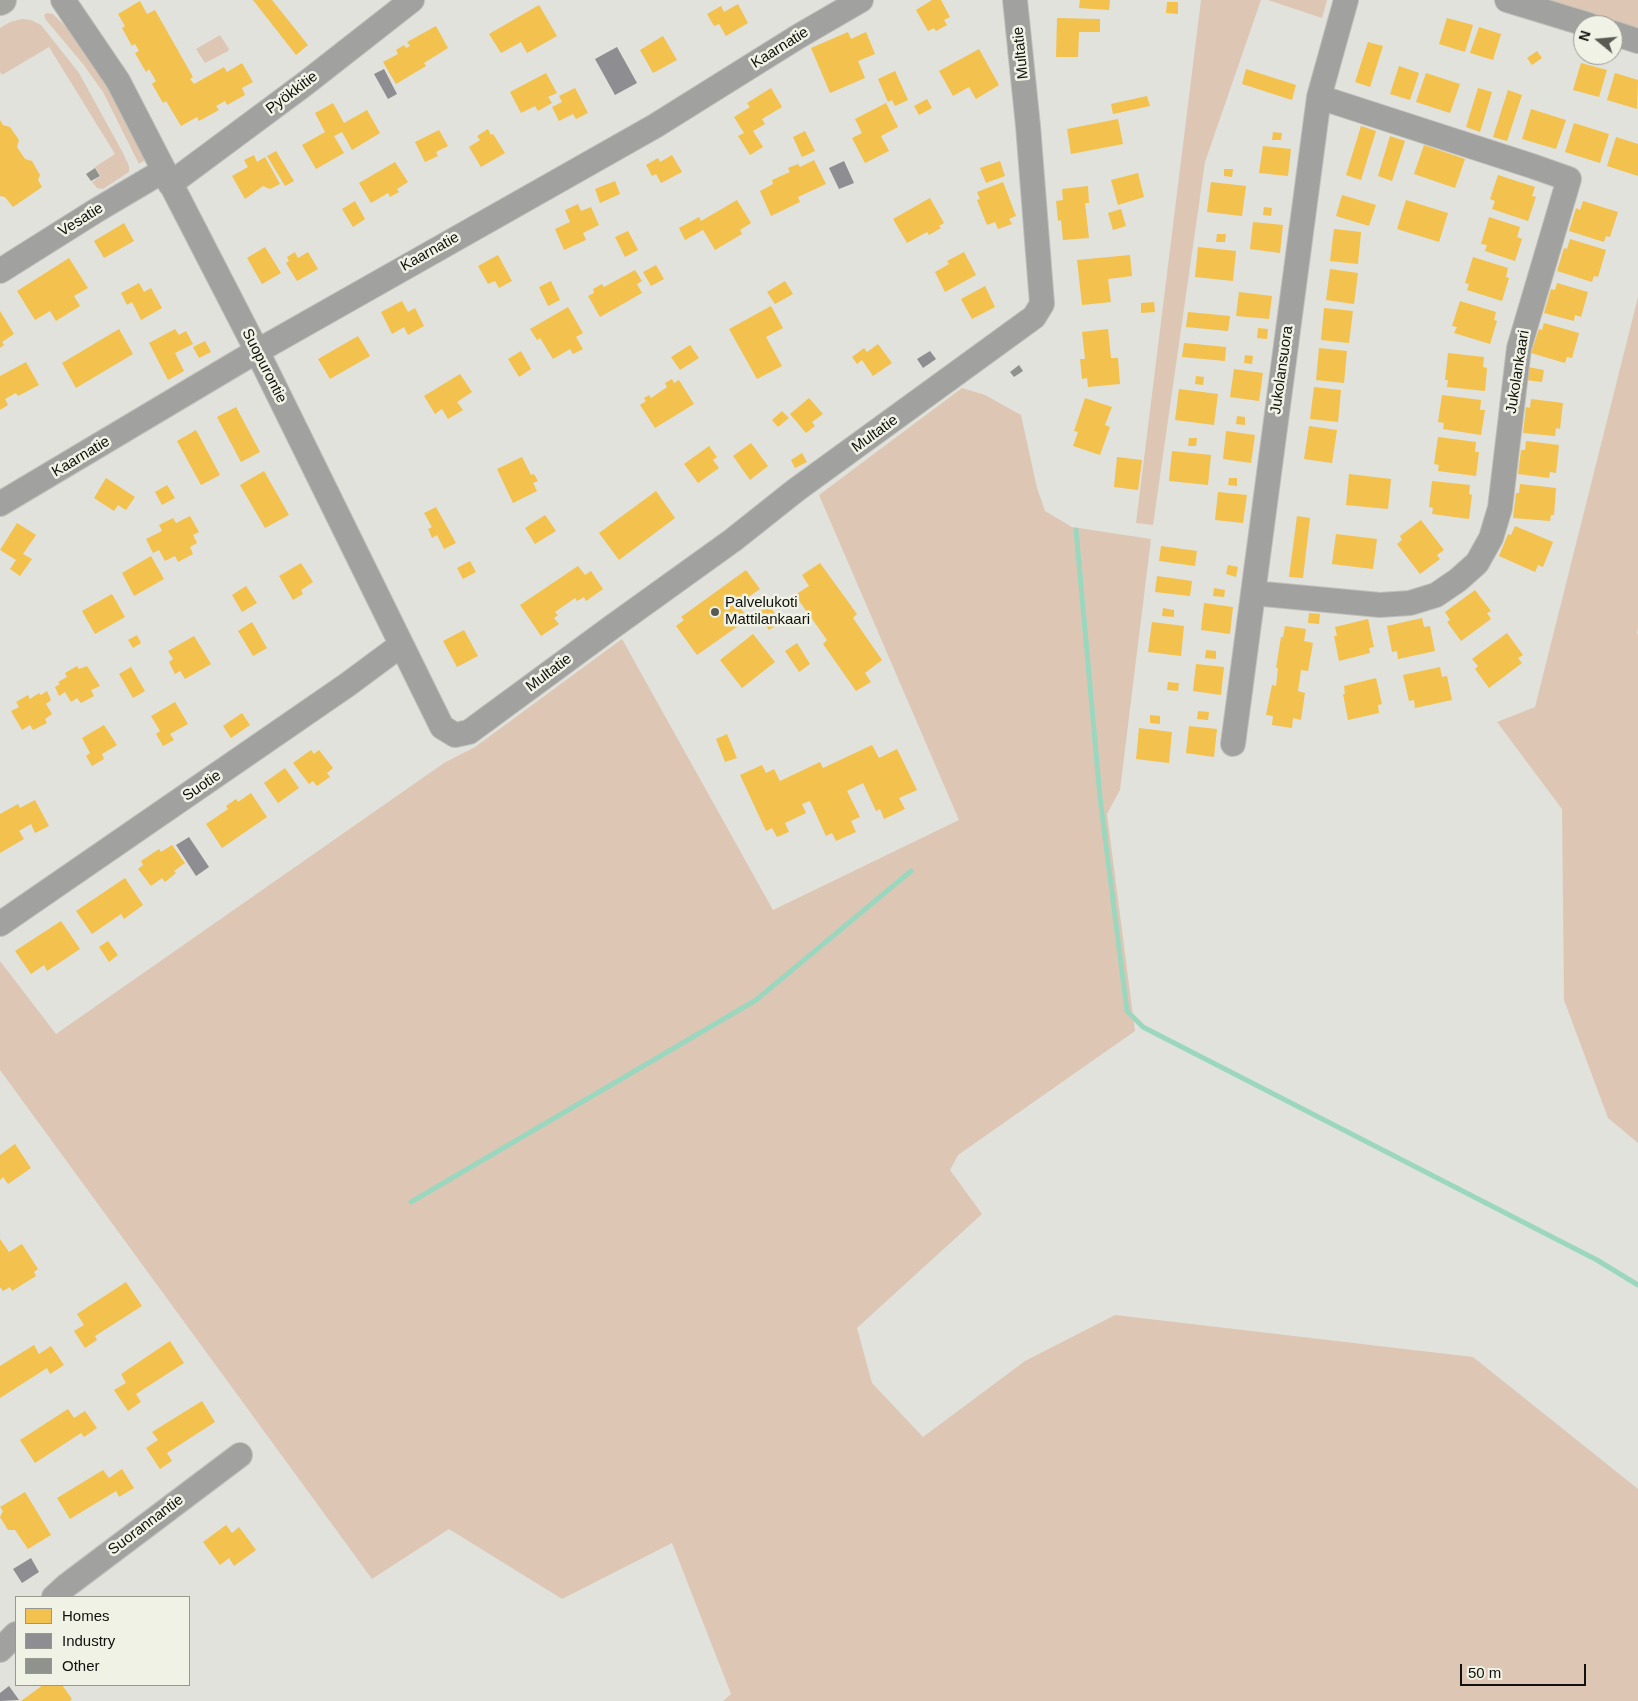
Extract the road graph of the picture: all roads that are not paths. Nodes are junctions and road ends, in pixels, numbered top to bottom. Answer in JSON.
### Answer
{"nodes":[{"id":1,"x":63,"y":0,"type":"edge"},
{"id":2,"x":412,"y":0,"type":"edge"},
{"id":3,"x":861,"y":0,"type":"edge"},
{"id":4,"x":1015,"y":0,"type":"edge"},
{"id":5,"x":1346,"y":0,"type":"edge"},
{"id":6,"x":1508,"y":0,"type":"edge"},
{"id":7,"x":1573,"y":20,"type":"edge"},
{"id":8,"x":1623,"y":36,"type":"edge"},
{"id":9,"x":1638,"y":41,"type":"edge"},
{"id":10,"x":1318,"y":97,"type":"junction"},
{"id":11,"x":167,"y":178,"type":"junction"},
{"id":12,"x":0,"y":271,"type":"edge"},
{"id":13,"x":257,"y":351,"type":"junction"},
{"id":14,"x":0,"y":504,"type":"edge"},
{"id":15,"x":1253,"y":593,"type":"junction"},
{"id":16,"x":401,"y":645,"type":"junction"},
{"id":17,"x":455,"y":735,"type":"joint"},
{"id":18,"x":1233,"y":744,"type":"dead end"},
{"id":19,"x":0,"y":924,"type":"edge"},
{"id":20,"x":240,"y":1454,"type":"dead end"},
{"id":21,"x":55,"y":1596,"type":"edge"},
{"id":22,"x":15,"y":1635,"type":"edge"},
{"id":23,"x":0,"y":1650,"type":"edge"}],
"edges":[{"from":1,"to":11,"type":"street","name":"Suopurontie"},
{"from":2,"to":11,"type":"street","name":"Pyökkitie"},
{"from":3,"to":13,"type":"street","name":"Kaarnatie"},
{"from":4,"to":17,"type":"street","name":"Multatie"},
{"from":5,"to":10,"type":"street","name":"Jukolansuora"},
{"from":6,"to":7,"type":"street"},
{"from":8,"to":9,"type":"street"},
{"from":10,"to":15,"type":"street","name":"Jukolansuora"},
{"from":10,"to":15,"type":"street","name":"Jukolankaari"},
{"from":11,"to":12,"type":"street","name":"Vesatie"},
{"from":11,"to":13,"type":"street","name":"Suopurontie"},
{"from":13,"to":14,"type":"street","name":"Kaarnatie"},
{"from":13,"to":16,"type":"street","name":"Suopurontie"},
{"from":15,"to":18,"type":"street","name":"Jukolansuora"},
{"from":16,"to":17,"type":"street","name":"Suopurontie"},
{"from":16,"to":19,"type":"street","name":"Suotie"},
{"from":20,"to":21,"type":"street","name":"Suorannantie"},
{"from":22,"to":23,"type":"street"}]}
